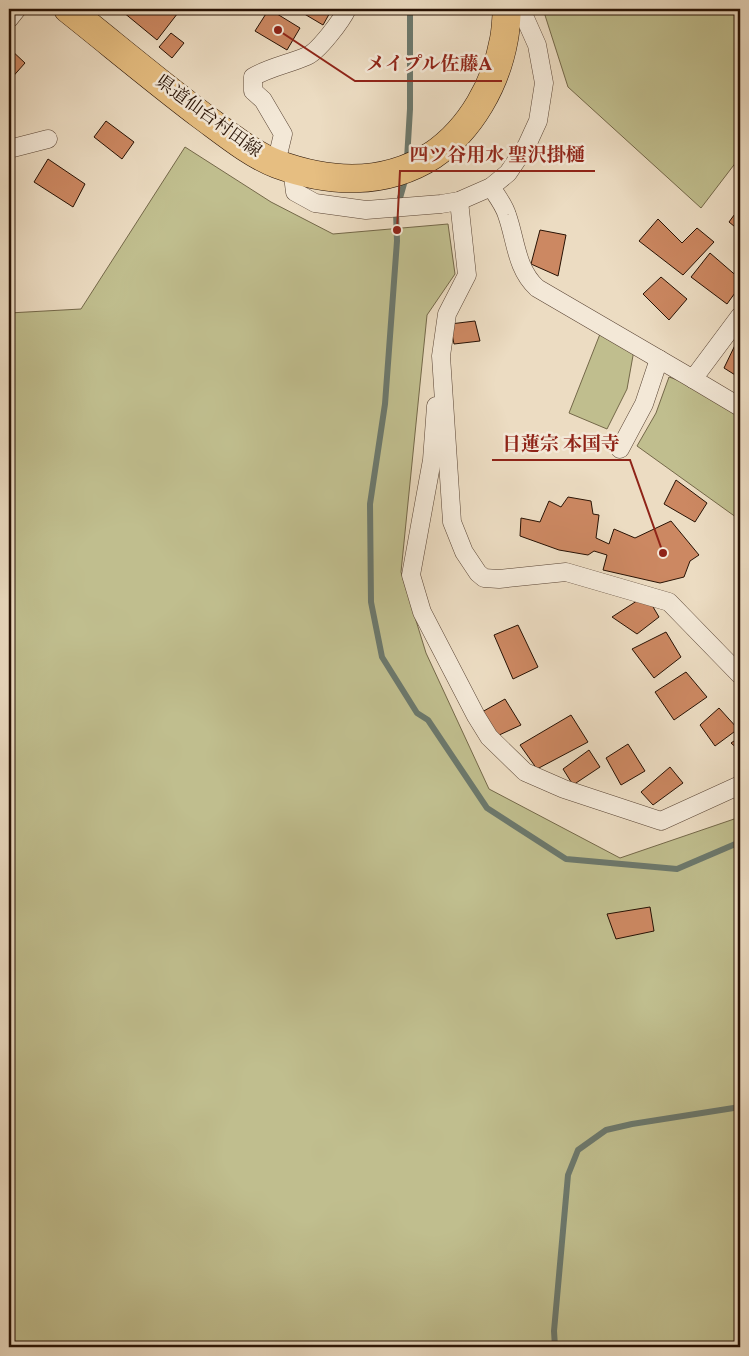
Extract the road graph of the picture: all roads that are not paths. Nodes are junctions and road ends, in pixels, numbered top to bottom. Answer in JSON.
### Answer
{"nodes":[{"id":1,"x":17,"y":9,"type":"edge"},
{"id":2,"x":68,"y":9,"type":"edge"},
{"id":3,"x":347,"y":9,"type":"edge"},
{"id":4,"x":507,"y":9,"type":"edge"},
{"id":5,"x":521,"y":9,"type":"edge"},
{"id":6,"x":9,"y":19,"type":"edge"},
{"id":7,"x":48,"y":139,"type":"dead end"},
{"id":8,"x":9,"y":149,"type":"edge"},
{"id":9,"x":284,"y":166,"type":"junction"},
{"id":10,"x":491,"y":187,"type":"junction"},
{"id":11,"x":459,"y":200,"type":"junction"},
{"id":12,"x":740,"y":316,"type":"edge"},
{"id":13,"x":441,"y":356,"type":"junction"},
{"id":14,"x":659,"y":359,"type":"junction"},
{"id":15,"x":693,"y":379,"type":"junction"},
{"id":16,"x":740,"y":406,"type":"edge"},
{"id":17,"x":620,"y":449,"type":"dead end"},
{"id":18,"x":740,"y":675,"type":"edge"},
{"id":19,"x":740,"y":785,"type":"edge"}],
"edges":[{"from":1,"to":6,"type":"street"},
{"from":2,"to":9,"type":"main road","name":"県道仙台村田線"},
{"from":3,"to":9,"type":"street"},
{"from":4,"to":9,"type":"main road","name":"県道仙台村田線"},
{"from":5,"to":10,"type":"street"},
{"from":7,"to":8,"type":"street"},
{"from":9,"to":11,"type":"street"},
{"from":10,"to":11,"type":"street"},
{"from":10,"to":14,"type":"street"},
{"from":11,"to":13,"type":"street"},
{"from":12,"to":15,"type":"street"},
{"from":13,"to":18,"type":"street"},
{"from":13,"to":19,"type":"street"},
{"from":14,"to":15,"type":"street"},
{"from":14,"to":17,"type":"street"},
{"from":15,"to":16,"type":"street"}]}
